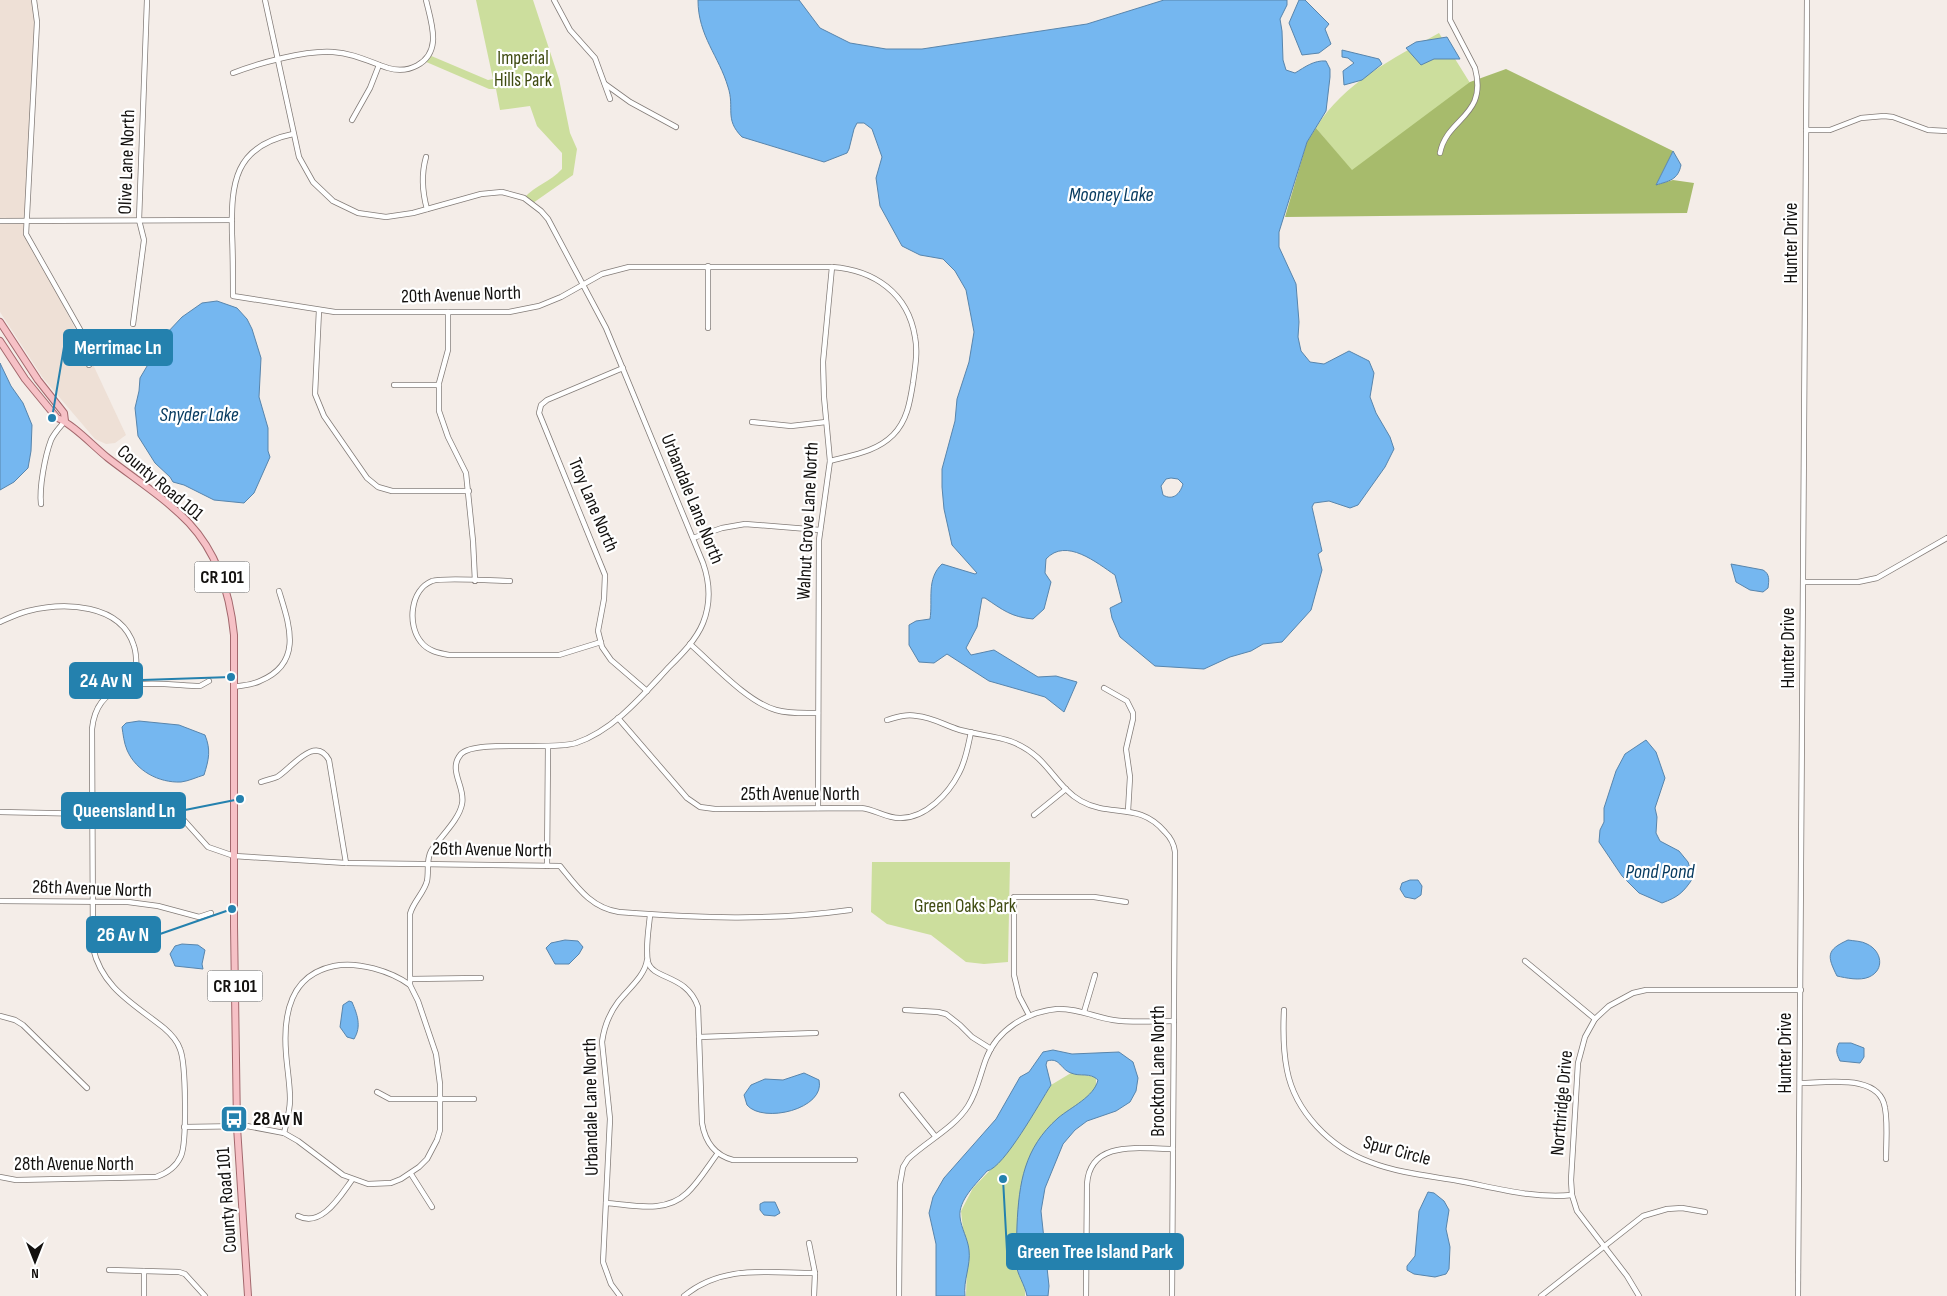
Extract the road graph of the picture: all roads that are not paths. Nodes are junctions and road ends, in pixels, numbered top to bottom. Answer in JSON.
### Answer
{"nodes":[{"id":1,"x":34,"y":0,"type":"edge"},
{"id":2,"x":147,"y":0,"type":"edge"},
{"id":3,"x":264,"y":0,"type":"edge"},
{"id":4,"x":426,"y":0,"type":"edge"},
{"id":5,"x":554,"y":0,"type":"edge"},
{"id":6,"x":1450,"y":0,"type":"edge"},
{"id":7,"x":1807,"y":0,"type":"edge"},
{"id":8,"x":278,"y":60,"type":"junction"},
{"id":9,"x":379,"y":65,"type":"junction"},
{"id":10,"x":233,"y":73,"type":"dead end"},
{"id":11,"x":604,"y":83,"type":"junction"},
{"id":12,"x":610,"y":99,"type":"dead end"},
{"id":13,"x":352,"y":120,"type":"dead end"},
{"id":14,"x":676,"y":127,"type":"dead end"},
{"id":15,"x":1806,"y":130,"type":"junction"},
{"id":16,"x":1947,"y":131,"type":"edge"},
{"id":17,"x":293,"y":134,"type":"junction"},
{"id":18,"x":1440,"y":153,"type":"dead end"},
{"id":19,"x":426,"y":157,"type":"dead end"},
{"id":20,"x":427,"y":209,"type":"junction"},
{"id":21,"x":25,"y":220,"type":"junction"},
{"id":22,"x":139,"y":220,"type":"junction"},
{"id":23,"x":232,"y":220,"type":"junction"},
{"id":24,"x":0,"y":221,"type":"edge"},
{"id":25,"x":708,"y":266,"type":"junction"},
{"id":26,"x":832,"y":267,"type":"junction"},
{"id":27,"x":583,"y":284,"type":"junction"},
{"id":28,"x":319,"y":310,"type":"junction"},
{"id":29,"x":448,"y":312,"type":"junction"},
{"id":30,"x":0,"y":322,"type":"edge"},
{"id":31,"x":132,"y":324,"type":"dead end"},
{"id":32,"x":708,"y":328,"type":"dead end"},
{"id":33,"x":0,"y":341,"type":"edge"},
{"id":34,"x":89,"y":365,"type":"dead end"},
{"id":35,"x":623,"y":368,"type":"junction"},
{"id":36,"x":394,"y":385,"type":"dead end"},
{"id":37,"x":439,"y":385,"type":"junction"},
{"id":38,"x":65,"y":421,"type":"junction"},
{"id":39,"x":752,"y":422,"type":"dead end"},
{"id":40,"x":826,"y":422,"type":"junction"},
{"id":41,"x":830,"y":461,"type":"junction"},
{"id":42,"x":469,"y":491,"type":"junction"},
{"id":43,"x":41,"y":504,"type":"dead end"},
{"id":44,"x":820,"y":530,"type":"junction"},
{"id":45,"x":693,"y":538,"type":"junction"},
{"id":46,"x":1947,"y":538,"type":"edge"},
{"id":47,"x":475,"y":580,"type":"junction"},
{"id":48,"x":510,"y":581,"type":"dead end"},
{"id":49,"x":1804,"y":582,"type":"junction"},
{"id":50,"x":278,"y":591,"type":"dead end"},
{"id":51,"x":0,"y":622,"type":"edge"},
{"id":52,"x":601,"y":642,"type":"junction"},
{"id":53,"x":690,"y":644,"type":"junction"},
{"id":54,"x":209,"y":681,"type":"dead end"},
{"id":55,"x":136,"y":684,"type":"junction"},
{"id":56,"x":234,"y":687,"type":"junction"},
{"id":57,"x":1104,"y":688,"type":"dead end"},
{"id":58,"x":647,"y":691,"type":"junction"},
{"id":59,"x":818,"y":713,"type":"junction"},
{"id":60,"x":618,"y":718,"type":"junction"},
{"id":61,"x":887,"y":720,"type":"dead end"},
{"id":62,"x":971,"y":732,"type":"junction"},
{"id":63,"x":548,"y":747,"type":"junction"},
{"id":64,"x":261,"y":782,"type":"dead end"},
{"id":65,"x":1066,"y":789,"type":"junction"},
{"id":66,"x":818,"y":808,"type":"junction"},
{"id":67,"x":1128,"y":811,"type":"junction"},
{"id":68,"x":0,"y":812,"type":"edge"},
{"id":69,"x":92,"y":814,"type":"junction"},
{"id":70,"x":1034,"y":815,"type":"dead end"},
{"id":71,"x":234,"y":856,"type":"junction"},
{"id":72,"x":346,"y":863,"type":"junction"},
{"id":73,"x":428,"y":864,"type":"junction"},
{"id":74,"x":547,"y":866,"type":"junction"},
{"id":75,"x":0,"y":902,"type":"edge"},
{"id":76,"x":92,"y":902,"type":"junction"},
{"id":77,"x":1126,"y":902,"type":"dead end"},
{"id":78,"x":850,"y":910,"type":"dead end"},
{"id":79,"x":211,"y":913,"type":"dead end"},
{"id":80,"x":650,"y":914,"type":"junction"},
{"id":81,"x":647,"y":956,"type":"junction"},
{"id":82,"x":1525,"y":961,"type":"dead end"},
{"id":83,"x":1096,"y":975,"type":"dead end"},
{"id":84,"x":481,"y":978,"type":"dead end"},
{"id":85,"x":410,"y":979,"type":"junction"},
{"id":86,"x":410,"y":985,"type":"junction"},
{"id":87,"x":1801,"y":990,"type":"junction"},
{"id":88,"x":905,"y":1010,"type":"dead end"},
{"id":89,"x":1284,"y":1010,"type":"dead end"},
{"id":90,"x":1084,"y":1012,"type":"junction"},
{"id":91,"x":0,"y":1016,"type":"edge"},
{"id":92,"x":1029,"y":1016,"type":"junction"},
{"id":93,"x":1595,"y":1019,"type":"junction"},
{"id":94,"x":1174,"y":1021,"type":"junction"},
{"id":95,"x":816,"y":1033,"type":"dead end"},
{"id":96,"x":699,"y":1037,"type":"junction"},
{"id":97,"x":991,"y":1049,"type":"junction"},
{"id":98,"x":1800,"y":1083,"type":"junction"},
{"id":99,"x":87,"y":1088,"type":"dead end"},
{"id":100,"x":377,"y":1092,"type":"dead end"},
{"id":101,"x":902,"y":1095,"type":"dead end"},
{"id":102,"x":440,"y":1099,"type":"junction"},
{"id":103,"x":474,"y":1099,"type":"dead end"},
{"id":104,"x":184,"y":1127,"type":"junction"},
{"id":105,"x":237,"y":1127,"type":"junction"},
{"id":106,"x":284,"y":1133,"type":"junction"},
{"id":107,"x":935,"y":1136,"type":"junction"},
{"id":108,"x":1173,"y":1150,"type":"junction"},
{"id":109,"x":718,"y":1153,"type":"junction"},
{"id":110,"x":1886,"y":1159,"type":"dead end"},
{"id":111,"x":855,"y":1160,"type":"dead end"},
{"id":112,"x":411,"y":1174,"type":"junction"},
{"id":113,"x":0,"y":1177,"type":"edge"},
{"id":114,"x":352,"y":1180,"type":"junction"},
{"id":115,"x":1572,"y":1195,"type":"junction"},
{"id":116,"x":606,"y":1203,"type":"junction"},
{"id":117,"x":432,"y":1207,"type":"dead end"},
{"id":118,"x":1706,"y":1212,"type":"dead end"},
{"id":119,"x":298,"y":1216,"type":"dead end"},
{"id":120,"x":809,"y":1243,"type":"dead end"},
{"id":121,"x":1604,"y":1246,"type":"junction"},
{"id":122,"x":109,"y":1270,"type":"dead end"},
{"id":123,"x":144,"y":1270,"type":"junction"},
{"id":124,"x":815,"y":1273,"type":"junction"},
{"id":125,"x":144,"y":1296,"type":"edge"},
{"id":126,"x":205,"y":1296,"type":"edge"},
{"id":127,"x":248,"y":1296,"type":"edge"},
{"id":128,"x":620,"y":1296,"type":"edge"},
{"id":129,"x":684,"y":1296,"type":"edge"},
{"id":130,"x":814,"y":1296,"type":"edge"},
{"id":131,"x":899,"y":1296,"type":"edge"},
{"id":132,"x":1086,"y":1296,"type":"edge"},
{"id":133,"x":1172,"y":1296,"type":"edge"},
{"id":134,"x":1541,"y":1296,"type":"edge"},
{"id":135,"x":1639,"y":1296,"type":"edge"},
{"id":136,"x":1798,"y":1296,"type":"edge"}],
"edges":[{"from":1,"to":21,"type":"street"},
{"from":2,"to":22,"type":"street","name":"Olive Lane North"},
{"from":3,"to":8,"type":"street","name":"Urbandale Lane North"},
{"from":4,"to":9,"type":"street"},
{"from":5,"to":11,"type":"street"},
{"from":6,"to":18,"type":"street"},
{"from":7,"to":15,"type":"street","name":"Hunter Drive"},
{"from":8,"to":9,"type":"street"},
{"from":8,"to":10,"type":"street"},
{"from":8,"to":17,"type":"street","name":"Urbandale Lane North"},
{"from":9,"to":13,"type":"street"},
{"from":11,"to":12,"type":"street"},
{"from":11,"to":14,"type":"street"},
{"from":15,"to":16,"type":"street"},
{"from":15,"to":49,"type":"street","name":"Hunter Drive"},
{"from":17,"to":20,"type":"street","name":"Urbandale Lane North"},
{"from":17,"to":23,"type":"street"},
{"from":19,"to":20,"type":"street"},
{"from":20,"to":27,"type":"street","name":"Urbandale Lane North"},
{"from":21,"to":22,"type":"street"},
{"from":21,"to":24,"type":"street"},
{"from":21,"to":34,"type":"street"},
{"from":22,"to":23,"type":"street"},
{"from":22,"to":31,"type":"street","name":"Olive Lane North"},
{"from":23,"to":28,"type":"street","name":"20th Avenue North"},
{"from":25,"to":26,"type":"street","name":"20th Avenue North"},
{"from":25,"to":27,"type":"street","name":"20th Avenue North"},
{"from":25,"to":32,"type":"street"},
{"from":26,"to":40,"type":"street","name":"Walnut Grove Lane North"},
{"from":26,"to":41,"type":"street","name":"20th Avenue North"},
{"from":27,"to":29,"type":"street","name":"20th Avenue North"},
{"from":27,"to":35,"type":"street","name":"Urbandale Lane North"},
{"from":28,"to":29,"type":"street","name":"20th Avenue North"},
{"from":28,"to":42,"type":"street"},
{"from":29,"to":37,"type":"street"},
{"from":30,"to":38,"type":"main road","name":"County Road 101","number":"CR 101"},
{"from":33,"to":38,"type":"main road","name":"County Road 101","number":"CR 101"},
{"from":35,"to":45,"type":"street","name":"Urbandale Lane North"},
{"from":35,"to":52,"type":"street","name":"Troy Lane North"},
{"from":36,"to":37,"type":"street"},
{"from":37,"to":42,"type":"street"},
{"from":38,"to":43,"type":"street"},
{"from":38,"to":56,"type":"main road","name":"County Road 101","number":"CR 101"},
{"from":39,"to":40,"type":"street"},
{"from":40,"to":41,"type":"street","name":"Walnut Grove Lane North"},
{"from":41,"to":44,"type":"street","name":"Walnut Grove Lane North"},
{"from":42,"to":47,"type":"street"},
{"from":44,"to":45,"type":"street"},
{"from":44,"to":59,"type":"street","name":"Walnut Grove Lane North"},
{"from":45,"to":53,"type":"street","name":"Urbandale Lane North"},
{"from":46,"to":49,"type":"street"},
{"from":47,"to":48,"type":"street"},
{"from":47,"to":52,"type":"street"},
{"from":49,"to":87,"type":"street","name":"Hunter Drive"},
{"from":50,"to":56,"type":"street"},
{"from":51,"to":55,"type":"street"},
{"from":52,"to":58,"type":"street"},
{"from":53,"to":58,"type":"street","name":"Urbandale Lane North"},
{"from":53,"to":59,"type":"street"},
{"from":54,"to":55,"type":"street"},
{"from":55,"to":69,"type":"street"},
{"from":56,"to":71,"type":"main road","name":"County Road 101","number":"CR 101"},
{"from":57,"to":67,"type":"street"},
{"from":58,"to":60,"type":"street","name":"Urbandale Lane North"},
{"from":59,"to":66,"type":"street","name":"Walnut Grove Lane North"},
{"from":60,"to":63,"type":"street","name":"Urbandale Lane North"},
{"from":60,"to":66,"type":"street","name":"25th Avenue North"},
{"from":61,"to":62,"type":"street"},
{"from":62,"to":65,"type":"street"},
{"from":62,"to":66,"type":"street","name":"25th Avenue North"},
{"from":63,"to":73,"type":"street","name":"Urbandale Lane North"},
{"from":63,"to":74,"type":"street"},
{"from":64,"to":72,"type":"street"},
{"from":65,"to":67,"type":"street"},
{"from":65,"to":70,"type":"street"},
{"from":67,"to":94,"type":"street","name":"Brockton Lane North"},
{"from":68,"to":69,"type":"street"},
{"from":69,"to":71,"type":"street"},
{"from":69,"to":76,"type":"street"},
{"from":71,"to":72,"type":"street","name":"26th Avenue North"},
{"from":71,"to":105,"type":"main road","name":"County Road 101","number":"CR 101"},
{"from":72,"to":73,"type":"street","name":"26th Avenue North"},
{"from":73,"to":74,"type":"street","name":"26th Avenue North"},
{"from":73,"to":85,"type":"street"},
{"from":74,"to":80,"type":"street","name":"26th Avenue North"},
{"from":75,"to":76,"type":"street","name":"26th Avenue North"},
{"from":76,"to":79,"type":"street","name":"26th Avenue North"},
{"from":76,"to":104,"type":"street"},
{"from":77,"to":92,"type":"street"},
{"from":78,"to":80,"type":"street","name":"26th Avenue North"},
{"from":80,"to":81,"type":"street","name":"Urbandale Lane North"},
{"from":81,"to":96,"type":"street"},
{"from":81,"to":116,"type":"street","name":"Urbandale Lane North"},
{"from":82,"to":93,"type":"street"},
{"from":83,"to":90,"type":"street"},
{"from":84,"to":85,"type":"street"},
{"from":85,"to":86,"type":"street"},
{"from":86,"to":102,"type":"street"},
{"from":86,"to":106,"type":"street"},
{"from":87,"to":93,"type":"street","name":"Northridge Drive"},
{"from":87,"to":98,"type":"street","name":"Hunter Drive"},
{"from":88,"to":97,"type":"street"},
{"from":89,"to":115,"type":"street","name":"Spur Circle"},
{"from":90,"to":92,"type":"street"},
{"from":90,"to":94,"type":"street"},
{"from":91,"to":99,"type":"street"},
{"from":92,"to":97,"type":"street"},
{"from":93,"to":115,"type":"street","name":"Northridge Drive"},
{"from":94,"to":108,"type":"street","name":"Brockton Lane North"},
{"from":95,"to":96,"type":"street"},
{"from":96,"to":109,"type":"street"},
{"from":97,"to":107,"type":"street"},
{"from":98,"to":110,"type":"street"},
{"from":98,"to":136,"type":"street","name":"Hunter Drive"},
{"from":100,"to":102,"type":"street"},
{"from":101,"to":107,"type":"street"},
{"from":102,"to":103,"type":"street"},
{"from":102,"to":112,"type":"street"},
{"from":104,"to":105,"type":"street"},
{"from":104,"to":113,"type":"street","name":"28th Avenue North"},
{"from":105,"to":106,"type":"street"},
{"from":105,"to":127,"type":"main road","name":"County Road 101","number":"CR 101"},
{"from":106,"to":114,"type":"street"},
{"from":107,"to":131,"type":"street"},
{"from":108,"to":132,"type":"street"},
{"from":108,"to":133,"type":"street","name":"Brockton Lane North"},
{"from":109,"to":111,"type":"street"},
{"from":109,"to":116,"type":"street"},
{"from":112,"to":114,"type":"street"},
{"from":112,"to":117,"type":"street"},
{"from":114,"to":119,"type":"street"},
{"from":115,"to":121,"type":"street","name":"Northridge Drive"},
{"from":116,"to":128,"type":"street","name":"Urbandale Lane North"},
{"from":118,"to":121,"type":"street"},
{"from":120,"to":124,"type":"street"},
{"from":121,"to":134,"type":"street"},
{"from":121,"to":135,"type":"street","name":"Northridge Drive"},
{"from":122,"to":123,"type":"street"},
{"from":123,"to":125,"type":"street"},
{"from":123,"to":126,"type":"street"},
{"from":124,"to":129,"type":"street"},
{"from":124,"to":130,"type":"street"}]}
